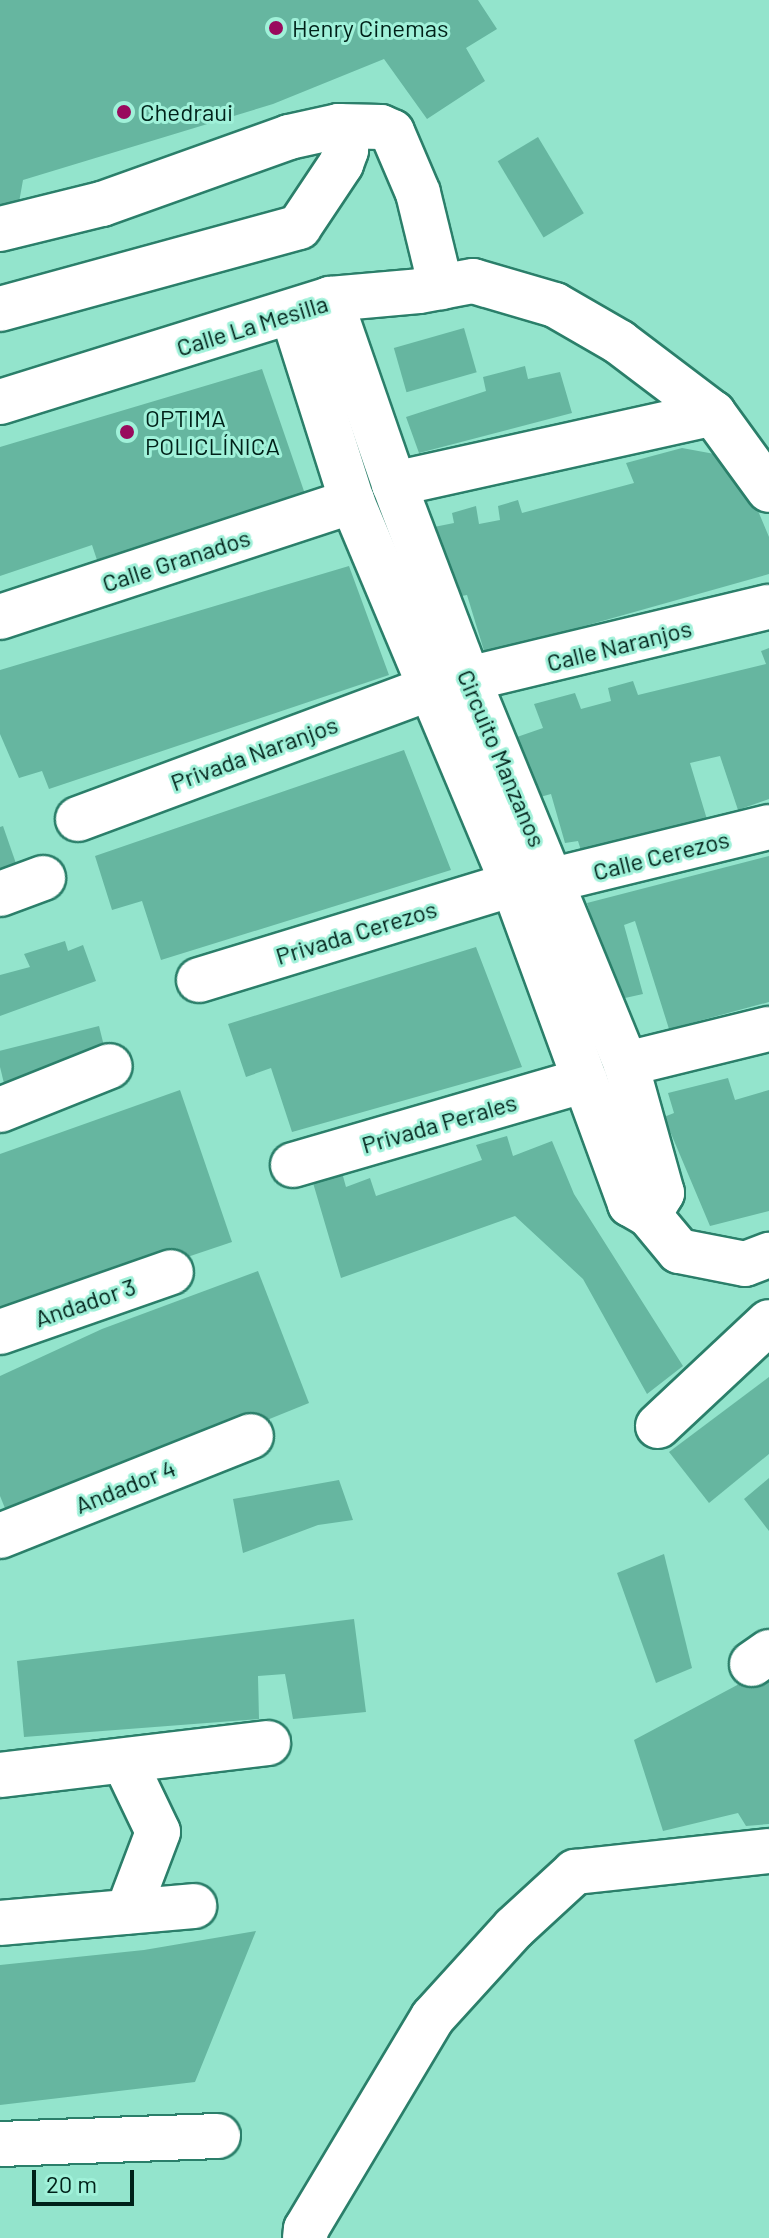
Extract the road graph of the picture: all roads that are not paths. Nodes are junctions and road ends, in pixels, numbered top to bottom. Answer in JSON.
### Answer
{"nodes":[{"id":1,"x":339,"y":126,"type":"junction"},
{"id":2,"x":0,"y":229,"type":"edge"},
{"id":3,"x":441,"y":287,"type":"junction"},
{"id":4,"x":311,"y":306,"type":"junction"},
{"id":5,"x":0,"y":309,"type":"edge"},
{"id":6,"x":0,"y":402,"type":"edge"},
{"id":7,"x":713,"y":413,"type":"junction"},
{"id":8,"x":394,"y":484,"type":"junction"},
{"id":9,"x":769,"y":490,"type":"edge"},
{"id":10,"x":352,"y":501,"type":"junction"},
{"id":11,"x":769,"y":607,"type":"edge"},
{"id":12,"x":0,"y":617,"type":"edge"},
{"id":13,"x":449,"y":684,"type":"junction"},
{"id":14,"x":78,"y":819,"type":"dead end"},
{"id":15,"x":769,"y":827,"type":"edge"},
{"id":16,"x":43,"y":878,"type":"dead end"},
{"id":17,"x":533,"y":882,"type":"junction"},
{"id":18,"x":0,"y":894,"type":"edge"},
{"id":19,"x":199,"y":980,"type":"dead end"},
{"id":20,"x":769,"y":1029,"type":"edge"},
{"id":21,"x":626,"y":1064,"type":"junction"},
{"id":22,"x":110,"y":1066,"type":"dead end"},
{"id":23,"x":585,"y":1080,"type":"junction"},
{"id":24,"x":0,"y":1110,"type":"edge"},
{"id":25,"x":293,"y":1165,"type":"dead end"},
{"id":26,"x":649,"y":1215,"type":"junction"},
{"id":27,"x":757,"y":1259,"type":"edge"},
{"id":28,"x":171,"y":1272,"type":"dead end"},
{"id":29,"x":769,"y":1313,"type":"edge"},
{"id":30,"x":769,"y":1322,"type":"edge"},
{"id":31,"x":0,"y":1332,"type":"edge"},
{"id":32,"x":658,"y":1426,"type":"dead end"},
{"id":33,"x":251,"y":1436,"type":"dead end"},
{"id":34,"x":0,"y":1536,"type":"edge"},
{"id":35,"x":268,"y":1743,"type":"dead end"},
{"id":36,"x":125,"y":1763,"type":"junction"},
{"id":37,"x":1,"y":1770,"type":"edge"},
{"id":38,"x":769,"y":1851,"type":"edge"},
{"id":39,"x":194,"y":1906,"type":"dead end"},
{"id":40,"x":128,"y":1911,"type":"junction"},
{"id":41,"x":0,"y":1923,"type":"edge"},
{"id":42,"x":218,"y":2136,"type":"dead end"},
{"id":43,"x":0,"y":2144,"type":"edge"},
{"id":44,"x":305,"y":2238,"type":"edge"}],
"edges":[{"from":1,"to":2,"type":"street"},
{"from":1,"to":3,"type":"street"},
{"from":1,"to":5,"type":"street"},
{"from":3,"to":4,"type":"street","name":"Calle La Mesilla"},
{"from":3,"to":7,"type":"street","name":"Calle La Mesilla"},
{"from":4,"to":6,"type":"street","name":"Calle La Mesilla"},
{"from":4,"to":8,"type":"street","name":"Circuito Manzanos"},
{"from":4,"to":10,"type":"street","name":"Circuito Manzanos"},
{"from":7,"to":8,"type":"street"},
{"from":7,"to":9,"type":"street","name":"Calle La Mesilla"},
{"from":8,"to":13,"type":"street","name":"Circuito Manzanos"},
{"from":10,"to":12,"type":"street","name":"Calle Granados"},
{"from":10,"to":13,"type":"street","name":"Circuito Manzanos"},
{"from":11,"to":13,"type":"street","name":"Calle Naranjos"},
{"from":13,"to":14,"type":"street","name":"Privada Naranjos"},
{"from":13,"to":17,"type":"street","name":"Circuito Manzanos"},
{"from":15,"to":17,"type":"street","name":"Calle Cerezos"},
{"from":16,"to":18,"type":"street"},
{"from":17,"to":19,"type":"street","name":"Privada Cerezos"},
{"from":17,"to":21,"type":"street","name":"Circuito Manzanos"},
{"from":17,"to":23,"type":"street","name":"Circuito Manzanos"},
{"from":20,"to":21,"type":"street"},
{"from":21,"to":26,"type":"street","name":"Circuito Manzanos"},
{"from":22,"to":24,"type":"street"},
{"from":23,"to":25,"type":"street","name":"Privada Perales"},
{"from":23,"to":26,"type":"street","name":"Circuito Manzanos"},
{"from":26,"to":27,"type":"street","name":"Circuito Manzanos"},
{"from":27,"to":29,"type":"street","name":"Circuito Manzanos"},
{"from":28,"to":31,"type":"street","name":"Andador 3"},
{"from":30,"to":32,"type":"street"},
{"from":33,"to":34,"type":"street","name":"Andador 4"},
{"from":35,"to":36,"type":"street"},
{"from":36,"to":37,"type":"street"},
{"from":36,"to":40,"type":"street"},
{"from":38,"to":44,"type":"street"},
{"from":39,"to":40,"type":"street"},
{"from":40,"to":41,"type":"street"},
{"from":42,"to":43,"type":"street"}]}
